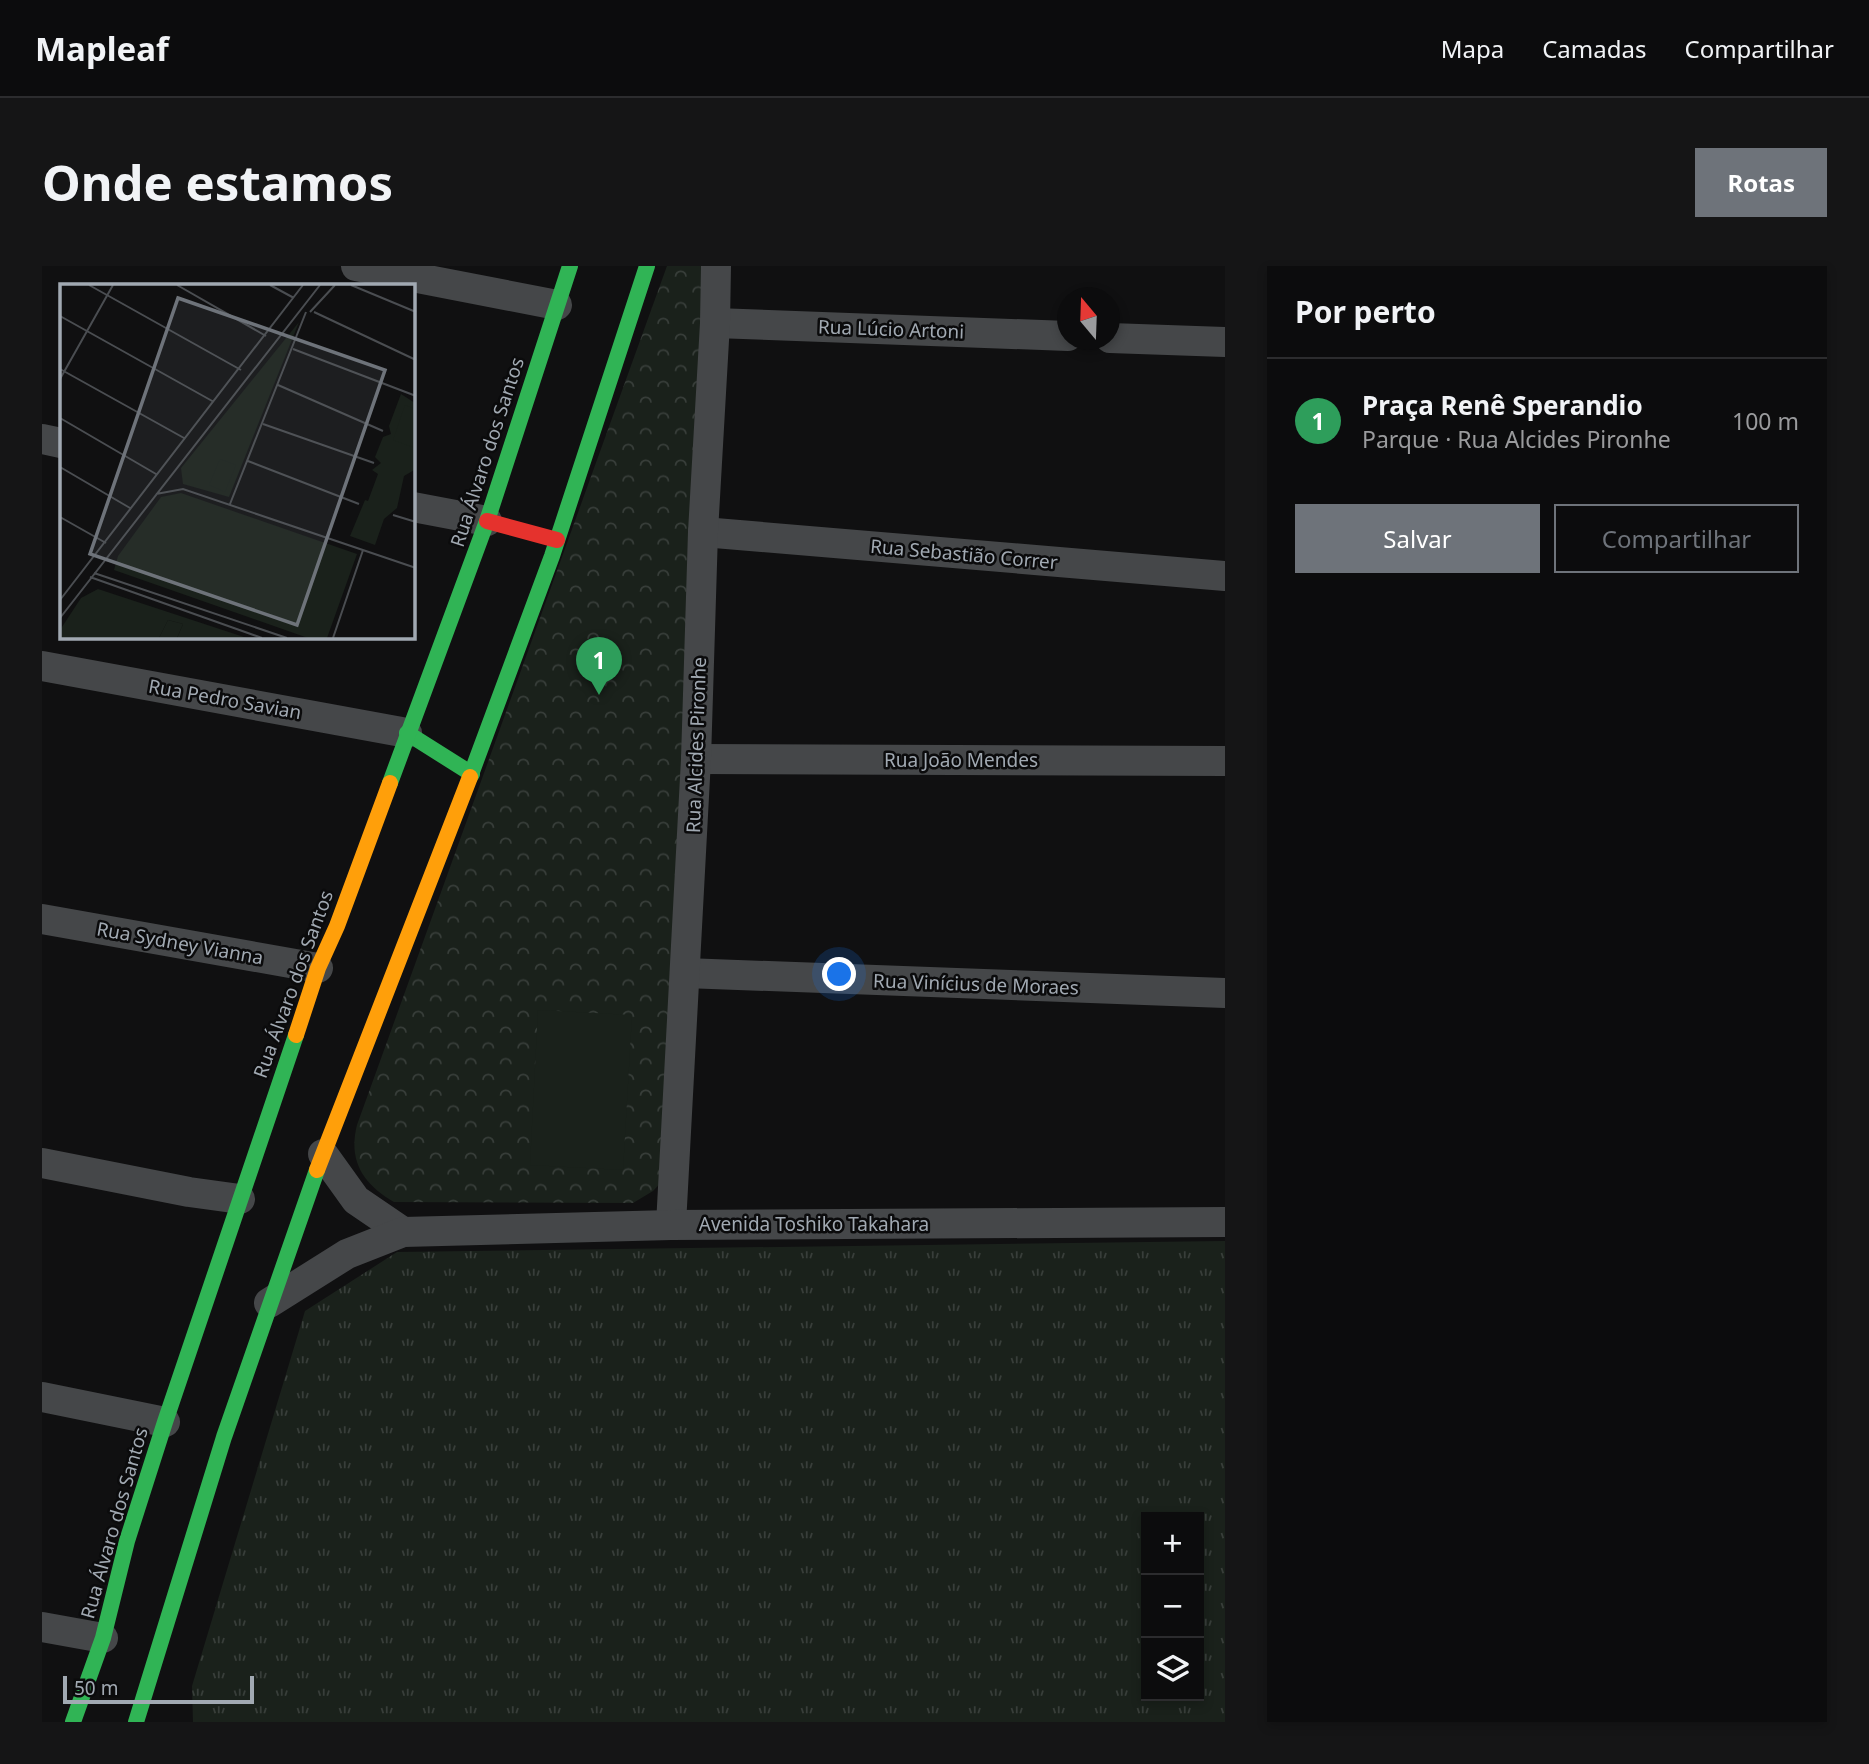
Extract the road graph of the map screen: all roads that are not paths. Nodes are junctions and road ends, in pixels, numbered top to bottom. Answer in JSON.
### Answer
{"nodes":[{"id":1,"x":356,"y":266,"type":"edge"},
{"id":2,"x":570,"y":266,"type":"edge"},
{"id":3,"x":647,"y":266,"type":"edge"},
{"id":4,"x":716,"y":266,"type":"edge"},
{"id":5,"x":557,"y":305,"type":"junction"},
{"id":6,"x":715,"y":323,"type":"junction"},
{"id":7,"x":1057,"y":336,"type":"edge"},
{"id":8,"x":1120,"y":338,"type":"edge"},
{"id":9,"x":1225,"y":342,"type":"edge"},
{"id":10,"x":42,"y":439,"type":"edge"},
{"id":11,"x":60,"y":443,"type":"edge"},
{"id":12,"x":415,"y":508,"type":"edge"},
{"id":13,"x":487,"y":521,"type":"junction"},
{"id":14,"x":703,"y":532,"type":"junction"},
{"id":15,"x":556,"y":540,"type":"junction"},
{"id":16,"x":1225,"y":576,"type":"edge"},
{"id":17,"x":42,"y":666,"type":"edge"},
{"id":18,"x":407,"y":733,"type":"junction"},
{"id":19,"x":696,"y":759,"type":"junction"},
{"id":20,"x":1225,"y":761,"type":"edge"},
{"id":21,"x":472,"y":774,"type":"junction"},
{"id":22,"x":42,"y":919,"type":"edge"},
{"id":23,"x":318,"y":968,"type":"junction"},
{"id":24,"x":685,"y":973,"type":"junction"},
{"id":25,"x":1225,"y":993,"type":"edge"},
{"id":26,"x":323,"y":1154,"type":"junction"},
{"id":27,"x":42,"y":1163,"type":"edge"},
{"id":28,"x":240,"y":1199,"type":"junction"},
{"id":29,"x":1225,"y":1222,"type":"edge"},
{"id":30,"x":671,"y":1225,"type":"junction"},
{"id":31,"x":403,"y":1231,"type":"junction"},
{"id":32,"x":269,"y":1303,"type":"junction"},
{"id":33,"x":42,"y":1397,"type":"edge"},
{"id":34,"x":165,"y":1422,"type":"junction"},
{"id":35,"x":42,"y":1628,"type":"edge"},
{"id":36,"x":103,"y":1638,"type":"junction"},
{"id":37,"x":73,"y":1722,"type":"edge"},
{"id":38,"x":136,"y":1722,"type":"edge"}],
"edges":[{"from":1,"to":5,"type":"street"},
{"from":2,"to":5,"type":"main road","name":"Rua Álvaro dos Santos"},
{"from":3,"to":15,"type":"main road"},
{"from":4,"to":6,"type":"street","name":"Rua Alcides Pironhe"},
{"from":5,"to":13,"type":"main road","name":"Rua Álvaro dos Santos"},
{"from":6,"to":7,"type":"street","name":"Rua Lúcio Artoni"},
{"from":6,"to":14,"type":"street","name":"Rua Alcides Pironhe"},
{"from":8,"to":9,"type":"street"},
{"from":10,"to":11,"type":"street"},
{"from":12,"to":13,"type":"street"},
{"from":13,"to":15,"type":"main road"},
{"from":13,"to":18,"type":"main road","name":"Rua Álvaro dos Santos"},
{"from":14,"to":16,"type":"street","name":"Rua Sebastião Correr"},
{"from":14,"to":19,"type":"street","name":"Rua Alcides Pironhe"},
{"from":15,"to":21,"type":"main road"},
{"from":17,"to":18,"type":"street","name":"Rua Pedro Savian"},
{"from":18,"to":21,"type":"main road"},
{"from":18,"to":23,"type":"main road","name":"Rua Álvaro dos Santos"},
{"from":19,"to":20,"type":"street","name":"Rua João Mendes"},
{"from":19,"to":24,"type":"street","name":"Rua Alcides Pironhe"},
{"from":21,"to":26,"type":"main road"},
{"from":22,"to":23,"type":"street","name":"Rua Sydney Vianna"},
{"from":23,"to":28,"type":"main road","name":"Rua Álvaro dos Santos"},
{"from":24,"to":25,"type":"street","name":"Rua Vinícius de Moraes"},
{"from":24,"to":30,"type":"street","name":"Rua Alcides Pironhe"},
{"from":26,"to":31,"type":"street"},
{"from":26,"to":32,"type":"main road"},
{"from":27,"to":28,"type":"street"},
{"from":28,"to":34,"type":"main road","name":"Rua Álvaro dos Santos"},
{"from":29,"to":30,"type":"street","name":"Avenida Toshiko Takahara"},
{"from":30,"to":31,"type":"street","name":"Avenida Toshiko Takahara"},
{"from":31,"to":32,"type":"street"},
{"from":32,"to":38,"type":"main road"},
{"from":33,"to":34,"type":"street"},
{"from":34,"to":36,"type":"main road","name":"Rua Álvaro dos Santos"},
{"from":35,"to":36,"type":"street"},
{"from":36,"to":37,"type":"main road","name":"Rua Álvaro dos Santos"}]}
